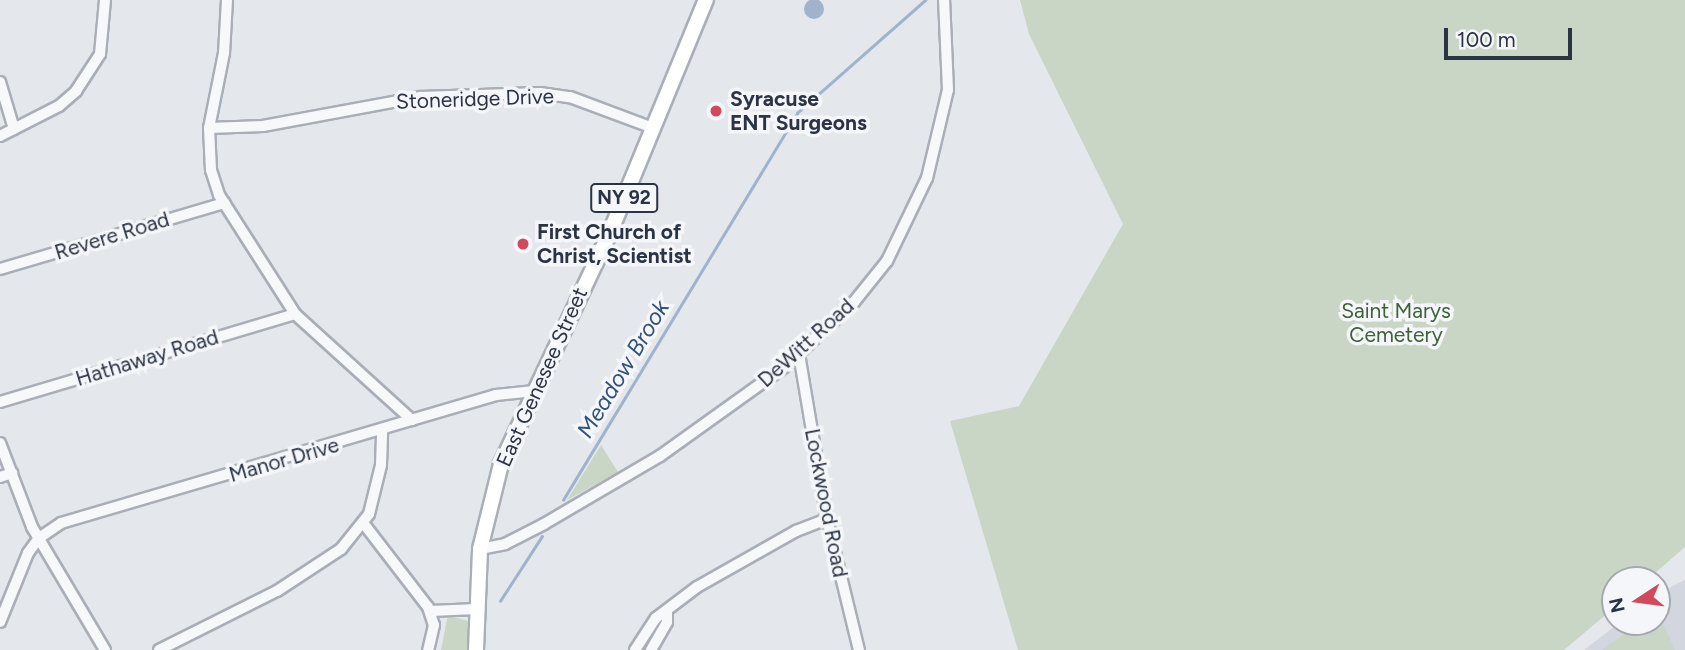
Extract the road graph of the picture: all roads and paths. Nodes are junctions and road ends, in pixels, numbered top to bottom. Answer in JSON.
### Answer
{"nodes":[{"id":1,"x":105,"y":0,"type":"edge"},
{"id":2,"x":227,"y":0,"type":"edge"},
{"id":3,"x":706,"y":0,"type":"edge"},
{"id":4,"x":944,"y":0,"type":"edge"},
{"id":5,"x":0,"y":82,"type":"edge"},
{"id":6,"x":209,"y":128,"type":"junction"},
{"id":7,"x":653,"y":128,"type":"junction"},
{"id":8,"x":14,"y":129,"type":"junction"},
{"id":9,"x":0,"y":136,"type":"edge"},
{"id":10,"x":224,"y":203,"type":"junction"},
{"id":11,"x":0,"y":270,"type":"edge"},
{"id":12,"x":295,"y":314,"type":"junction"},
{"id":13,"x":799,"y":354,"type":"junction"},
{"id":14,"x":532,"y":391,"type":"junction"},
{"id":15,"x":0,"y":402,"type":"edge"},
{"id":16,"x":412,"y":420,"type":"junction"},
{"id":17,"x":382,"y":430,"type":"junction"},
{"id":18,"x":0,"y":443,"type":"edge"},
{"id":19,"x":12,"y":473,"type":"junction"},
{"id":20,"x":0,"y":477,"type":"edge"},
{"id":21,"x":827,"y":519,"type":"junction"},
{"id":22,"x":364,"y":524,"type":"junction"},
{"id":23,"x":39,"y":538,"type":"junction"},
{"id":24,"x":480,"y":549,"type":"junction"},
{"id":25,"x":477,"y":609,"type":"junction"},
{"id":26,"x":430,"y":611,"type":"junction"},
{"id":27,"x":667,"y":612,"type":"junction"},
{"id":28,"x":0,"y":622,"type":"edge"},
{"id":29,"x":106,"y":650,"type":"edge"},
{"id":30,"x":159,"y":650,"type":"edge"},
{"id":31,"x":428,"y":650,"type":"edge"},
{"id":32,"x":476,"y":650,"type":"edge"},
{"id":33,"x":635,"y":650,"type":"edge"},
{"id":34,"x":651,"y":650,"type":"edge"},
{"id":35,"x":859,"y":650,"type":"edge"}],
"edges":[{"from":1,"to":8,"type":"street"},
{"from":2,"to":6,"type":"street"},
{"from":3,"to":7,"type":"main road","name":"East Genesee Street","number":"NY 92"},
{"from":4,"to":13,"type":"street","name":"DeWitt Road"},
{"from":5,"to":8,"type":"street"},
{"from":6,"to":7,"type":"street","name":"Stoneridge Drive"},
{"from":6,"to":10,"type":"street"},
{"from":7,"to":14,"type":"main road","name":"East Genesee Street","number":"NY 92"},
{"from":8,"to":9,"type":"street"},
{"from":10,"to":11,"type":"street","name":"Revere Road"},
{"from":10,"to":12,"type":"street"},
{"from":12,"to":15,"type":"street","name":"Hathaway Road"},
{"from":12,"to":16,"type":"street"},
{"from":13,"to":21,"type":"street","name":"Lockwood Road"},
{"from":13,"to":24,"type":"street","name":"DeWitt Road"},
{"from":14,"to":16,"type":"street","name":"Manor Drive"},
{"from":14,"to":24,"type":"main road","name":"East Genesee Street","number":"NY 92"},
{"from":16,"to":17,"type":"street","name":"Manor Drive"},
{"from":17,"to":22,"type":"street"},
{"from":17,"to":23,"type":"street","name":"Manor Drive"},
{"from":18,"to":19,"type":"street"},
{"from":19,"to":20,"type":"street"},
{"from":19,"to":23,"type":"street"},
{"from":21,"to":27,"type":"street"},
{"from":21,"to":35,"type":"street","name":"Lockwood Road"},
{"from":22,"to":26,"type":"street"},
{"from":22,"to":30,"type":"street"},
{"from":23,"to":28,"type":"street"},
{"from":23,"to":29,"type":"street"},
{"from":24,"to":25,"type":"main road","name":"East Genesee Street","number":"NY 92"},
{"from":25,"to":26,"type":"street"},
{"from":25,"to":32,"type":"main road","name":"East Genesee Street","number":"NY 92"},
{"from":26,"to":31,"type":"street"},
{"from":27,"to":33,"type":"street"},
{"from":27,"to":34,"type":"street"}]}
